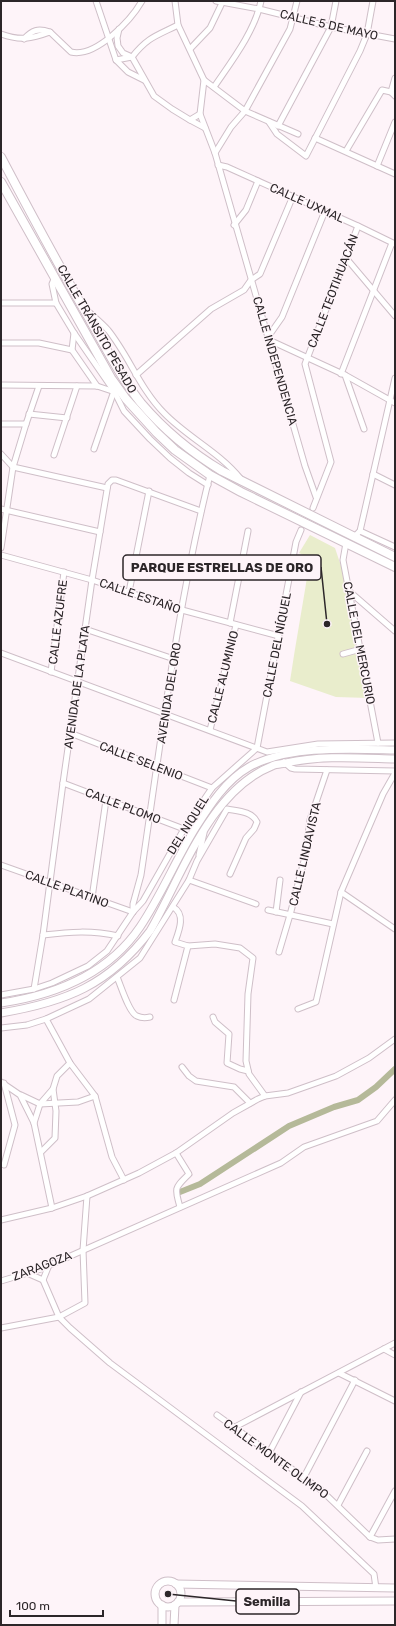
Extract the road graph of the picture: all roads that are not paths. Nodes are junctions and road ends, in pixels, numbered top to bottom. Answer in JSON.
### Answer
{"nodes":[{"id":1,"x":96,"y":1,"type":"edge"},
{"id":2,"x":142,"y":1,"type":"edge"},
{"id":3,"x":176,"y":1,"type":"edge"},
{"id":4,"x":216,"y":1,"type":"edge"},
{"id":5,"x":261,"y":1,"type":"edge"},
{"id":6,"x":297,"y":1,"type":"edge"},
{"id":7,"x":336,"y":1,"type":"edge"},
{"id":8,"x":373,"y":1,"type":"edge"},
{"id":9,"x":223,"y":2,"type":"edge"},
{"id":10,"x":259,"y":9,"type":"junction"},
{"id":11,"x":294,"y":18,"type":"junction"},
{"id":12,"x":178,"y":24,"type":"junction"},
{"id":13,"x":331,"y":27,"type":"junction"},
{"id":14,"x":119,"y":29,"type":"junction"},
{"id":15,"x":1,"y":34,"type":"edge"},
{"id":16,"x":367,"y":34,"type":"junction"},
{"id":17,"x":108,"y":39,"type":"junction"},
{"id":18,"x":395,"y":39,"type":"edge"},
{"id":19,"x":190,"y":49,"type":"junction"},
{"id":20,"x":132,"y":57,"type":"junction"},
{"id":21,"x":116,"y":60,"type":"junction"},
{"id":22,"x":395,"y":78,"type":"edge"},
{"id":23,"x":204,"y":80,"type":"junction"},
{"id":24,"x":145,"y":81,"type":"junction"},
{"id":25,"x":214,"y":87,"type":"junction"},
{"id":26,"x":393,"y":94,"type":"edge"},
{"id":27,"x":245,"y":111,"type":"junction"},
{"id":28,"x":200,"y":114,"type":"junction"},
{"id":29,"x":190,"y":120,"type":"junction"},
{"id":30,"x":269,"y":122,"type":"junction"},
{"id":31,"x":395,"y":122,"type":"edge"},
{"id":32,"x":278,"y":126,"type":"junction"},
{"id":33,"x":205,"y":128,"type":"junction"},
{"id":34,"x":298,"y":134,"type":"dead end"},
{"id":35,"x":315,"y":138,"type":"junction"},
{"id":36,"x":346,"y":151,"type":"junction"},
{"id":37,"x":215,"y":153,"type":"junction"},
{"id":38,"x":1,"y":157,"type":"edge"},
{"id":39,"x":218,"y":165,"type":"junction"},
{"id":40,"x":377,"y":166,"type":"junction"},
{"id":41,"x":395,"y":174,"type":"edge"},
{"id":42,"x":258,"y":181,"type":"junction"},
{"id":43,"x":1,"y":182,"type":"edge"},
{"id":44,"x":293,"y":196,"type":"junction"},
{"id":45,"x":325,"y":211,"type":"junction"},
{"id":46,"x":234,"y":225,"type":"junction"},
{"id":47,"x":358,"y":226,"type":"junction"},
{"id":48,"x":394,"y":243,"type":"edge"},
{"id":49,"x":346,"y":258,"type":"junction"},
{"id":50,"x":55,"y":277,"type":"junction"},
{"id":51,"x":251,"y":280,"type":"junction"},
{"id":52,"x":373,"y":290,"type":"junction"},
{"id":53,"x":1,"y":303,"type":"edge"},
{"id":54,"x":56,"y":303,"type":"junction"},
{"id":55,"x":82,"y":306,"type":"junction"},
{"id":56,"x":395,"y":316,"type":"edge"},
{"id":57,"x":74,"y":333,"type":"junction"},
{"id":58,"x":269,"y":339,"type":"junction"},
{"id":59,"x":1,"y":343,"type":"edge"},
{"id":60,"x":72,"y":350,"type":"junction"},
{"id":61,"x":308,"y":357,"type":"junction"},
{"id":62,"x":343,"y":374,"type":"junction"},
{"id":63,"x":136,"y":375,"type":"junction"},
{"id":64,"x":395,"y":378,"type":"edge"},
{"id":65,"x":1,"y":385,"type":"edge"},
{"id":66,"x":39,"y":386,"type":"junction"},
{"id":67,"x":77,"y":386,"type":"junction"},
{"id":68,"x":97,"y":386,"type":"junction"},
{"id":69,"x":114,"y":392,"type":"junction"},
{"id":70,"x":126,"y":399,"type":"junction"},
{"id":71,"x":392,"y":402,"type":"edge"},
{"id":72,"x":29,"y":414,"type":"junction"},
{"id":73,"x":67,"y":418,"type":"junction"},
{"id":74,"x":1,"y":424,"type":"edge"},
{"id":75,"x":26,"y":424,"type":"junction"},
{"id":76,"x":364,"y":429,"type":"dead end"},
{"id":77,"x":94,"y":449,"type":"dead end"},
{"id":78,"x":1,"y":454,"type":"edge"},
{"id":79,"x":54,"y":455,"type":"dead end"},
{"id":80,"x":13,"y":466,"type":"junction"},
{"id":81,"x":373,"y":474,"type":"junction"},
{"id":82,"x":210,"y":475,"type":"junction"},
{"id":83,"x":244,"y":484,"type":"junction"},
{"id":84,"x":208,"y":485,"type":"junction"},
{"id":85,"x":395,"y":485,"type":"edge"},
{"id":86,"x":107,"y":488,"type":"junction"},
{"id":87,"x":150,"y":491,"type":"junction"},
{"id":88,"x":316,"y":498,"type":"junction"},
{"id":89,"x":313,"y":508,"type":"dead end"},
{"id":90,"x":4,"y":509,"type":"edge"},
{"id":91,"x":201,"y":511,"type":"junction"},
{"id":92,"x":301,"y":530,"type":"dead end"},
{"id":93,"x":248,"y":531,"type":"dead end"},
{"id":94,"x":100,"y":532,"type":"junction"},
{"id":95,"x":357,"y":534,"type":"junction"},
{"id":96,"x":346,"y":543,"type":"junction"},
{"id":97,"x":395,"y":547,"type":"edge"},
{"id":98,"x":1,"y":548,"type":"edge"},
{"id":99,"x":1,"y":555,"type":"edge"},
{"id":100,"x":395,"y":557,"type":"edge"},
{"id":101,"x":395,"y":567,"type":"edge"},
{"id":102,"x":64,"y":572,"type":"junction"},
{"id":103,"x":92,"y":580,"type":"junction"},
{"id":104,"x":129,"y":592,"type":"junction"},
{"id":105,"x":350,"y":592,"type":"junction"},
{"id":106,"x":182,"y":610,"type":"junction"},
{"id":107,"x":230,"y":623,"type":"junction"},
{"id":108,"x":236,"y":625,"type":"junction"},
{"id":109,"x":85,"y":629,"type":"junction"},
{"id":110,"x":395,"y":631,"type":"edge"},
{"id":111,"x":279,"y":636,"type":"junction"},
{"id":112,"x":361,"y":649,"type":"junction"},
{"id":113,"x":1,"y":653,"type":"edge"},
{"id":114,"x":343,"y":654,"type":"dead end"},
{"id":115,"x":174,"y":659,"type":"junction"},
{"id":116,"x":51,"y":672,"type":"junction"},
{"id":117,"x":78,"y":681,"type":"junction"},
{"id":118,"x":165,"y":713,"type":"junction"},
{"id":119,"x":210,"y":730,"type":"junction"},
{"id":120,"x":70,"y":733,"type":"junction"},
{"id":121,"x":395,"y":742,"type":"edge"},
{"id":122,"x":378,"y":743,"type":"junction"},
{"id":123,"x":257,"y":748,"type":"junction"},
{"id":124,"x":395,"y":750,"type":"edge"},
{"id":125,"x":267,"y":752,"type":"junction"},
{"id":126,"x":279,"y":757,"type":"junction"},
{"id":127,"x":395,"y":759,"type":"edge"},
{"id":128,"x":285,"y":763,"type":"junction"},
{"id":129,"x":157,"y":767,"type":"junction"},
{"id":130,"x":327,"y":770,"type":"junction"},
{"id":131,"x":395,"y":772,"type":"edge"},
{"id":132,"x":63,"y":783,"type":"junction"},
{"id":133,"x":212,"y":788,"type":"junction"},
{"id":134,"x":106,"y":800,"type":"junction"},
{"id":135,"x":150,"y":816,"type":"junction"},
{"id":136,"x":205,"y":827,"type":"junction"},
{"id":137,"x":184,"y":829,"type":"junction"},
{"id":138,"x":197,"y":862,"type":"junction"},
{"id":139,"x":1,"y":865,"type":"edge"},
{"id":140,"x":230,"y":874,"type":"dead end"},
{"id":141,"x":189,"y":880,"type":"junction"},
{"id":142,"x":280,"y":880,"type":"dead end"},
{"id":143,"x":50,"y":883,"type":"junction"},
{"id":144,"x":341,"y":892,"type":"junction"},
{"id":145,"x":92,"y":898,"type":"junction"},
{"id":146,"x":256,"y":904,"type":"dead end"},
{"id":147,"x":173,"y":907,"type":"junction"},
{"id":148,"x":268,"y":910,"type":"dead end"},
{"id":149,"x":133,"y":912,"type":"junction"},
{"id":150,"x":276,"y":912,"type":"junction"},
{"id":151,"x":290,"y":915,"type":"junction"},
{"id":152,"x":333,"y":924,"type":"junction"},
{"id":153,"x":395,"y":929,"type":"edge"},
{"id":154,"x":44,"y":935,"type":"junction"},
{"id":155,"x":118,"y":936,"type":"junction"},
{"id":156,"x":188,"y":946,"type":"junction"},
{"id":157,"x":279,"y":952,"type":"dead end"},
{"id":158,"x":117,"y":977,"type":"junction"},
{"id":159,"x":34,"y":989,"type":"junction"},
{"id":160,"x":1,"y":995,"type":"edge"},
{"id":161,"x":174,"y":1000,"type":"dead end"},
{"id":162,"x":1,"y":1003,"type":"edge"},
{"id":163,"x":298,"y":1009,"type":"dead end"},
{"id":164,"x":1,"y":1013,"type":"edge"},
{"id":165,"x":150,"y":1017,"type":"dead end"},
{"id":166,"x":213,"y":1017,"type":"dead end"},
{"id":167,"x":46,"y":1019,"type":"junction"},
{"id":168,"x":1,"y":1028,"type":"edge"},
{"id":169,"x":395,"y":1039,"type":"edge"},
{"id":170,"x":70,"y":1063,"type":"junction"},
{"id":171,"x":182,"y":1067,"type":"dead end"},
{"id":172,"x":248,"y":1070,"type":"junction"},
{"id":173,"x":3,"y":1082,"type":"edge"},
{"id":174,"x":53,"y":1089,"type":"junction"},
{"id":175,"x":20,"y":1095,"type":"junction"},
{"id":176,"x":94,"y":1096,"type":"junction"},
{"id":177,"x":265,"y":1096,"type":"junction"},
{"id":178,"x":395,"y":1100,"type":"edge"},
{"id":179,"x":250,"y":1103,"type":"junction"},
{"id":180,"x":40,"y":1104,"type":"junction"},
{"id":181,"x":55,"y":1104,"type":"junction"},
{"id":182,"x":34,"y":1123,"type":"junction"},
{"id":183,"x":41,"y":1152,"type":"junction"},
{"id":184,"x":176,"y":1154,"type":"junction"},
{"id":185,"x":4,"y":1165,"type":"dead end"},
{"id":186,"x":124,"y":1180,"type":"junction"},
{"id":187,"x":87,"y":1196,"type":"junction"},
{"id":188,"x":180,"y":1207,"type":"junction"},
{"id":189,"x":52,"y":1208,"type":"junction"},
{"id":190,"x":1,"y":1220,"type":"edge"},
{"id":191,"x":83,"y":1250,"type":"junction"},
{"id":192,"x":49,"y":1265,"type":"junction"},
{"id":193,"x":27,"y":1273,"type":"junction"},
{"id":194,"x":43,"y":1280,"type":"junction"},
{"id":195,"x":1,"y":1281,"type":"edge"},
{"id":196,"x":59,"y":1317,"type":"junction"},
{"id":197,"x":1,"y":1328,"type":"edge"},
{"id":198,"x":395,"y":1343,"type":"edge"},
{"id":199,"x":384,"y":1349,"type":"junction"},
{"id":200,"x":395,"y":1355,"type":"edge"},
{"id":201,"x":340,"y":1373,"type":"junction"},
{"id":202,"x":355,"y":1380,"type":"junction"},
{"id":203,"x":301,"y":1392,"type":"junction"},
{"id":204,"x":395,"y":1401,"type":"edge"},
{"id":205,"x":217,"y":1415,"type":"dead end"},
{"id":206,"x":233,"y":1428,"type":"junction"},
{"id":207,"x":367,"y":1451,"type":"dead end"},
{"id":208,"x":269,"y":1453,"type":"junction"},
{"id":209,"x":304,"y":1477,"type":"junction"},
{"id":210,"x":395,"y":1491,"type":"edge"},
{"id":211,"x":338,"y":1505,"type":"junction"},
{"id":212,"x":370,"y":1537,"type":"junction"},
{"id":213,"x":395,"y":1540,"type":"edge"},
{"id":214,"x":176,"y":1584,"type":"junction"},
{"id":215,"x":376,"y":1588,"type":"junction"},
{"id":216,"x":395,"y":1588,"type":"edge"},
{"id":217,"x":395,"y":1601,"type":"edge"},
{"id":218,"x":176,"y":1604,"type":"junction"},
{"id":219,"x":162,"y":1605,"type":"junction"},
{"id":220,"x":162,"y":1625,"type":"edge"},
{"id":221,"x":174,"y":1625,"type":"edge"}],
"edges":[{"from":1,"to":17,"type":"street"},
{"from":2,"to":14,"type":"street"},
{"from":3,"to":12,"type":"street"},
{"from":4,"to":9,"type":"street","name":"CALLE 5 DE MAYO"},
{"from":5,"to":10,"type":"street"},
{"from":6,"to":11,"type":"street"},
{"from":7,"to":13,"type":"street"},
{"from":8,"to":16,"type":"street"},
{"from":9,"to":10,"type":"street","name":"CALLE 5 DE MAYO"},
{"from":9,"to":19,"type":"street"},
{"from":10,"to":11,"type":"street","name":"CALLE 5 DE MAYO"},
{"from":10,"to":25,"type":"street"},
{"from":11,"to":13,"type":"street","name":"CALLE 5 DE MAYO"},
{"from":11,"to":27,"type":"street"},
{"from":12,"to":19,"type":"street"},
{"from":12,"to":20,"type":"street"},
{"from":13,"to":16,"type":"street","name":"CALLE 5 DE MAYO"},
{"from":13,"to":32,"type":"street"},
{"from":14,"to":17,"type":"street"},
{"from":14,"to":20,"type":"street"},
{"from":15,"to":17,"type":"street"},
{"from":16,"to":18,"type":"street","name":"CALLE 5 DE MAYO"},
{"from":16,"to":35,"type":"street"},
{"from":17,"to":21,"type":"street"},
{"from":19,"to":23,"type":"street"},
{"from":20,"to":21,"type":"street"},
{"from":20,"to":24,"type":"street"},
{"from":21,"to":24,"type":"street"},
{"from":22,"to":26,"type":"street"},
{"from":23,"to":25,"type":"street"},
{"from":23,"to":28,"type":"street"},
{"from":24,"to":29,"type":"street"},
{"from":25,"to":27,"type":"street"},
{"from":26,"to":36,"type":"street"},
{"from":27,"to":30,"type":"street"},
{"from":27,"to":37,"type":"street"},
{"from":28,"to":29,"type":"street"},
{"from":28,"to":33,"type":"street","name":"CALLE INDEPENDENCIA"},
{"from":29,"to":33,"type":"street"},
{"from":30,"to":32,"type":"street"},
{"from":30,"to":35,"type":"street"},
{"from":31,"to":40,"type":"street"},
{"from":32,"to":34,"type":"street"},
{"from":33,"to":37,"type":"street","name":"CALLE INDEPENDENCIA"},
{"from":35,"to":36,"type":"street"},
{"from":36,"to":40,"type":"street"},
{"from":37,"to":39,"type":"street","name":"CALLE INDEPENDENCIA"},
{"from":38,"to":55,"type":"main road","name":"CALLE TRÁNSITO PESADO"},
{"from":39,"to":42,"type":"street","name":"CALLE UXMAL"},
{"from":39,"to":46,"type":"street","name":"CALLE INDEPENDENCIA"},
{"from":40,"to":41,"type":"street"},
{"from":42,"to":44,"type":"street","name":"CALLE UXMAL"},
{"from":42,"to":46,"type":"street"},
{"from":43,"to":50,"type":"main road","name":"CALLE TRÁNSITO PESADO"},
{"from":44,"to":45,"type":"street","name":"CALLE UXMAL"},
{"from":44,"to":51,"type":"street"},
{"from":45,"to":47,"type":"street","name":"CALLE UXMAL"},
{"from":45,"to":58,"type":"street"},
{"from":46,"to":51,"type":"street","name":"CALLE INDEPENDENCIA"},
{"from":47,"to":48,"type":"street","name":"CALLE UXMAL"},
{"from":47,"to":49,"type":"street","name":"CALLE TEOTIHUACÁN"},
{"from":48,"to":52,"type":"street"},
{"from":49,"to":52,"type":"street"},
{"from":49,"to":61,"type":"street","name":"CALLE TEOTIHUACÁN"},
{"from":50,"to":54,"type":"street"},
{"from":50,"to":70,"type":"main road","name":"CALLE TRÁNSITO PESADO"},
{"from":51,"to":58,"type":"street","name":"CALLE INDEPENDENCIA"},
{"from":51,"to":63,"type":"street"},
{"from":52,"to":56,"type":"street"},
{"from":52,"to":62,"type":"street"},
{"from":53,"to":54,"type":"street"},
{"from":54,"to":57,"type":"street"},
{"from":55,"to":63,"type":"street"},
{"from":55,"to":83,"type":"main road","name":"CALLE TRÁNSITO PESADO"},
{"from":57,"to":60,"type":"street"},
{"from":57,"to":69,"type":"street"},
{"from":58,"to":61,"type":"street"},
{"from":58,"to":88,"type":"street","name":"CALLE INDEPENDENCIA"},
{"from":59,"to":60,"type":"street"},
{"from":60,"to":68,"type":"street"},
{"from":61,"to":62,"type":"street"},
{"from":61,"to":88,"type":"street"},
{"from":62,"to":71,"type":"street"},
{"from":62,"to":76,"type":"street"},
{"from":63,"to":83,"type":"street"},
{"from":64,"to":71,"type":"street"},
{"from":65,"to":66,"type":"street"},
{"from":66,"to":67,"type":"street"},
{"from":66,"to":72,"type":"street"},
{"from":67,"to":68,"type":"street"},
{"from":67,"to":73,"type":"street"},
{"from":68,"to":69,"type":"street"},
{"from":69,"to":70,"type":"street"},
{"from":69,"to":77,"type":"street"},
{"from":69,"to":84,"type":"street"},
{"from":70,"to":82,"type":"main road","name":"CALLE TRÁNSITO PESADO"},
{"from":71,"to":81,"type":"street"},
{"from":72,"to":73,"type":"street"},
{"from":72,"to":75,"type":"street"},
{"from":73,"to":79,"type":"street"},
{"from":74,"to":75,"type":"street"},
{"from":75,"to":80,"type":"street"},
{"from":78,"to":80,"type":"street"},
{"from":80,"to":86,"type":"street"},
{"from":80,"to":90,"type":"street"},
{"from":81,"to":85,"type":"street"},
{"from":81,"to":95,"type":"street"},
{"from":82,"to":84,"type":"street","name":"AVENIDA DEL ORO"},
{"from":82,"to":96,"type":"main road","name":"CALLE TRÁNSITO PESADO"},
{"from":83,"to":95,"type":"main road","name":"CALLE TRÁNSITO PESADO"},
{"from":84,"to":91,"type":"street","name":"AVENIDA DEL ORO"},
{"from":86,"to":87,"type":"street"},
{"from":86,"to":94,"type":"street","name":"AVENIDA DE LA PLATA"},
{"from":87,"to":91,"type":"street"},
{"from":87,"to":104,"type":"street"},
{"from":88,"to":89,"type":"street"},
{"from":90,"to":94,"type":"street"},
{"from":90,"to":98,"type":"street"},
{"from":91,"to":106,"type":"street","name":"AVENIDA DEL ORO"},
{"from":92,"to":111,"type":"street","name":"CALLE DEL NÍQUEL"},
{"from":93,"to":107,"type":"street"},
{"from":94,"to":103,"type":"street","name":"AVENIDA DE LA PLATA"},
{"from":95,"to":97,"type":"street"},
{"from":95,"to":100,"type":"main road","name":"CALLE TRÁNSITO PESADO"},
{"from":96,"to":101,"type":"main road","name":"CALLE TRÁNSITO PESADO"},
{"from":96,"to":105,"type":"street","name":"CALLE DEL MERCURIO"},
{"from":99,"to":102,"type":"street","name":"CALLE ESTAÑO"},
{"from":102,"to":103,"type":"street","name":"CALLE ESTAÑO"},
{"from":102,"to":116,"type":"street","name":"CALLE AZUFRE"},
{"from":103,"to":104,"type":"street","name":"CALLE ESTAÑO"},
{"from":103,"to":109,"type":"street","name":"AVENIDA DE LA PLATA"},
{"from":104,"to":106,"type":"street","name":"CALLE ESTAÑO"},
{"from":105,"to":110,"type":"street"},
{"from":105,"to":112,"type":"street","name":"CALLE DEL MERCURIO"},
{"from":106,"to":107,"type":"street","name":"CALLE ESTAÑO"},
{"from":106,"to":115,"type":"street","name":"AVENIDA DEL ORO"},
{"from":107,"to":108,"type":"street","name":"CALLE ESTAÑO"},
{"from":108,"to":111,"type":"street","name":"CALLE ESTAÑO"},
{"from":108,"to":119,"type":"street","name":"CALLE ALUMINIO"},
{"from":109,"to":115,"type":"street"},
{"from":109,"to":117,"type":"street","name":"AVENIDA DE LA PLATA"},
{"from":111,"to":123,"type":"street","name":"CALLE DEL NÍQUEL"},
{"from":112,"to":114,"type":"street"},
{"from":112,"to":122,"type":"street","name":"CALLE DEL MERCURIO"},
{"from":113,"to":116,"type":"street"},
{"from":115,"to":118,"type":"street","name":"AVENIDA DEL ORO"},
{"from":116,"to":117,"type":"street"},
{"from":117,"to":118,"type":"street"},
{"from":117,"to":120,"type":"street","name":"AVENIDA DE LA PLATA"},
{"from":118,"to":119,"type":"street"},
{"from":118,"to":129,"type":"street","name":"AVENIDA DEL ORO"},
{"from":119,"to":123,"type":"street"},
{"from":120,"to":129,"type":"street","name":"CALLE SELENIO"},
{"from":120,"to":132,"type":"street","name":"AVENIDA DE LA PLATA"},
{"from":121,"to":122,"type":"street"},
{"from":122,"to":125,"type":"street"},
{"from":123,"to":125,"type":"street"},
{"from":123,"to":133,"type":"street","name":"DEL NIQUEL"},
{"from":124,"to":126,"type":"main road"},
{"from":125,"to":126,"type":"street"},
{"from":126,"to":128,"type":"street"},
{"from":126,"to":162,"type":"main road"},
{"from":127,"to":128,"type":"main road"},
{"from":128,"to":130,"type":"street"},
{"from":128,"to":136,"type":"main road"},
{"from":129,"to":133,"type":"street","name":"CALLE SELENIO"},
{"from":129,"to":135,"type":"street","name":"AVENIDA DEL ORO"},
{"from":130,"to":131,"type":"street"},
{"from":130,"to":151,"type":"street","name":"CALLE LINDAVISTA"},
{"from":131,"to":144,"type":"street"},
{"from":132,"to":134,"type":"street","name":"CALLE PLOMO"},
{"from":132,"to":143,"type":"street","name":"AVENIDA DE LA PLATA"},
{"from":133,"to":137,"type":"street","name":"DEL NIQUEL"},
{"from":134,"to":135,"type":"street","name":"CALLE PLOMO"},
{"from":134,"to":145,"type":"street"},
{"from":135,"to":137,"type":"street","name":"CALLE PLOMO"},
{"from":135,"to":149,"type":"street","name":"AVENIDA DEL ORO"},
{"from":136,"to":138,"type":"street"},
{"from":136,"to":164,"type":"main road"},
{"from":137,"to":149,"type":"street","name":"DEL NIQUEL"},
{"from":138,"to":140,"type":"street"},
{"from":138,"to":141,"type":"street"},
{"from":139,"to":143,"type":"street","name":"CALLE PLATINO"},
{"from":141,"to":146,"type":"street"},
{"from":141,"to":147,"type":"street"},
{"from":142,"to":150,"type":"street"},
{"from":143,"to":145,"type":"street","name":"CALLE PLATINO"},
{"from":143,"to":154,"type":"street","name":"AVENIDA DE LA PLATA"},
{"from":144,"to":152,"type":"street"},
{"from":144,"to":153,"type":"street"},
{"from":145,"to":149,"type":"street","name":"CALLE PLATINO"},
{"from":147,"to":156,"type":"street"},
{"from":147,"to":158,"type":"street"},
{"from":148,"to":150,"type":"street"},
{"from":149,"to":155,"type":"street","name":"DEL NIQUEL"},
{"from":150,"to":151,"type":"street"},
{"from":151,"to":152,"type":"street"},
{"from":151,"to":157,"type":"street","name":"CALLE LINDAVISTA"},
{"from":152,"to":163,"type":"street"},
{"from":154,"to":155,"type":"street"},
{"from":154,"to":159,"type":"street","name":"AVENIDA DE LA PLATA"},
{"from":155,"to":159,"type":"street","name":"DEL NIQUEL"},
{"from":156,"to":161,"type":"street"},
{"from":156,"to":172,"type":"street"},
{"from":158,"to":165,"type":"street"},
{"from":158,"to":167,"type":"street"},
{"from":159,"to":160,"type":"street","name":"DEL NIQUEL"},
{"from":166,"to":172,"type":"street"},
{"from":167,"to":168,"type":"street"},
{"from":167,"to":170,"type":"street"},
{"from":169,"to":177,"type":"street"},
{"from":170,"to":174,"type":"street"},
{"from":170,"to":176,"type":"street"},
{"from":171,"to":179,"type":"street"},
{"from":172,"to":177,"type":"street"},
{"from":173,"to":175,"type":"street"},
{"from":173,"to":185,"type":"street"},
{"from":174,"to":180,"type":"street"},
{"from":174,"to":181,"type":"street"},
{"from":175,"to":180,"type":"street"},
{"from":175,"to":182,"type":"street"},
{"from":176,"to":181,"type":"street"},
{"from":176,"to":186,"type":"street"},
{"from":177,"to":179,"type":"street"},
{"from":178,"to":188,"type":"street","name":"ZARAGOZA"},
{"from":179,"to":184,"type":"street"},
{"from":180,"to":181,"type":"street"},
{"from":180,"to":182,"type":"street"},
{"from":181,"to":183,"type":"street"},
{"from":182,"to":183,"type":"street"},
{"from":183,"to":189,"type":"street"},
{"from":184,"to":186,"type":"street"},
{"from":184,"to":188,"type":"street"},
{"from":186,"to":187,"type":"street"},
{"from":187,"to":189,"type":"street"},
{"from":187,"to":191,"type":"street"},
{"from":188,"to":191,"type":"street","name":"ZARAGOZA"},
{"from":189,"to":190,"type":"street"},
{"from":191,"to":192,"type":"street","name":"ZARAGOZA"},
{"from":191,"to":196,"type":"street"},
{"from":192,"to":193,"type":"street","name":"ZARAGOZA"},
{"from":192,"to":194,"type":"street"},
{"from":193,"to":194,"type":"street"},
{"from":193,"to":195,"type":"street","name":"ZARAGOZA"},
{"from":194,"to":196,"type":"street"},
{"from":196,"to":197,"type":"street"},
{"from":196,"to":215,"type":"street"},
{"from":198,"to":199,"type":"street"},
{"from":199,"to":200,"type":"street"},
{"from":199,"to":201,"type":"street"},
{"from":201,"to":202,"type":"street"},
{"from":201,"to":203,"type":"street"},
{"from":202,"to":204,"type":"street"},
{"from":202,"to":209,"type":"street"},
{"from":203,"to":206,"type":"street"},
{"from":203,"to":208,"type":"street"},
{"from":205,"to":206,"type":"street","name":"CALLE MONTE OLIMPO"},
{"from":206,"to":208,"type":"street","name":"CALLE MONTE OLIMPO"},
{"from":207,"to":211,"type":"street"},
{"from":208,"to":209,"type":"street","name":"CALLE MONTE OLIMPO"},
{"from":209,"to":211,"type":"street","name":"CALLE MONTE OLIMPO"},
{"from":210,"to":212,"type":"street"},
{"from":211,"to":212,"type":"street","name":"CALLE MONTE OLIMPO"},
{"from":212,"to":213,"type":"street"},
{"from":214,"to":215,"type":"main road"},
{"from":214,"to":218,"type":"main road"},
{"from":214,"to":219,"type":"main road"},
{"from":215,"to":216,"type":"main road"},
{"from":217,"to":218,"type":"main road"},
{"from":218,"to":219,"type":"main road"},
{"from":218,"to":221,"type":"main road"},
{"from":219,"to":220,"type":"main road"}]}
